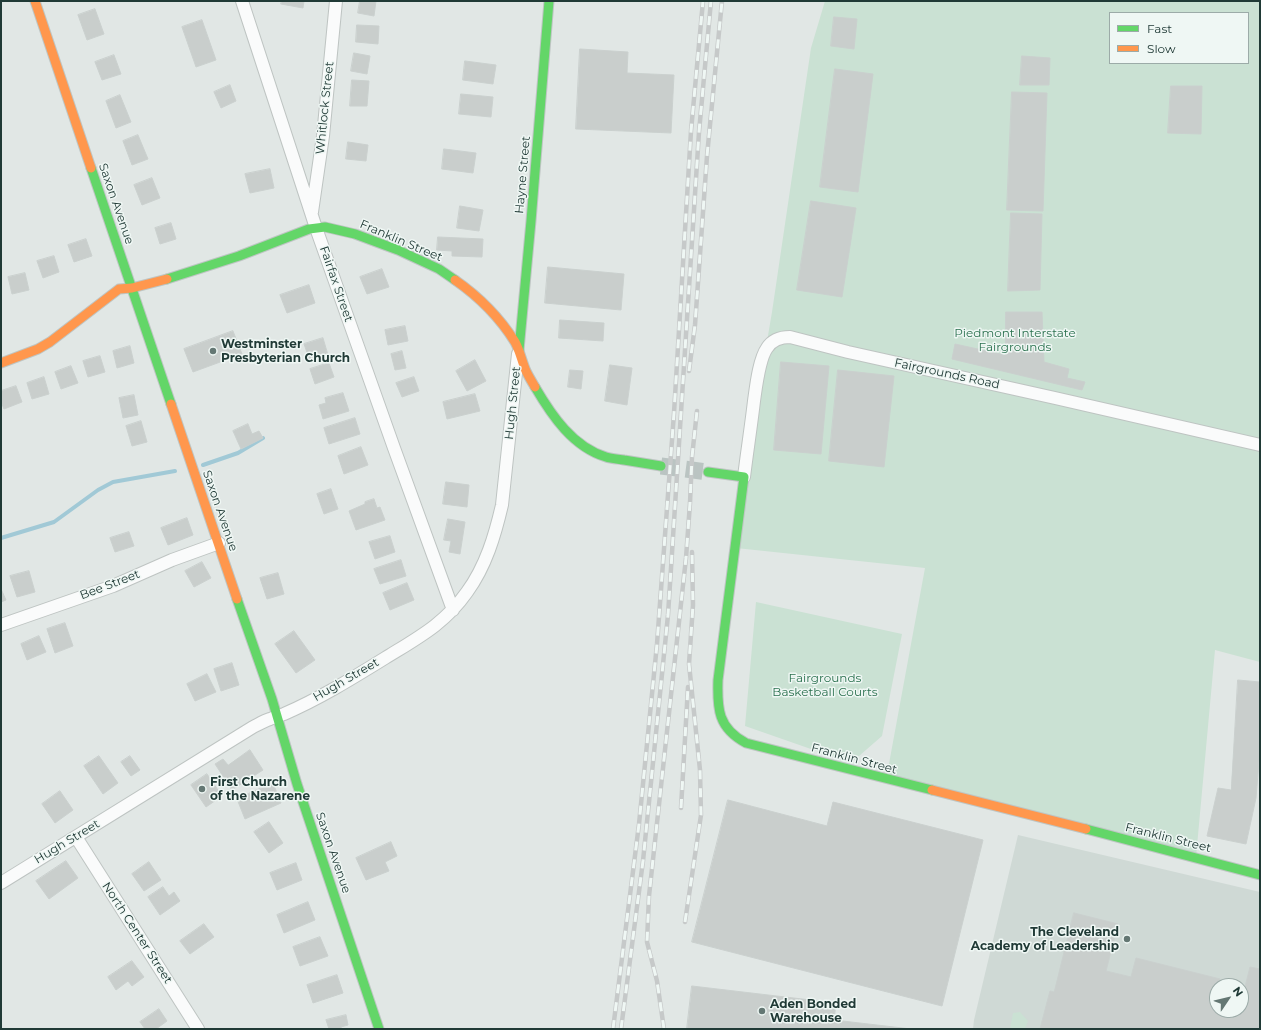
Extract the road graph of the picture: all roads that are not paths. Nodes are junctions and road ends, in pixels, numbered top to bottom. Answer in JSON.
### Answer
{"nodes":[{"id":1,"x":35,"y":1,"type":"edge"},
{"id":2,"x":242,"y":1,"type":"edge"},
{"id":3,"x":336,"y":1,"type":"edge"},
{"id":4,"x":549,"y":1,"type":"edge"},
{"id":5,"x":312,"y":215,"type":"junction"},
{"id":6,"x":316,"y":228,"type":"junction"},
{"id":7,"x":132,"y":288,"type":"junction"},
{"id":8,"x":519,"y":350,"type":"junction"},
{"id":9,"x":1,"y":363,"type":"edge"},
{"id":10,"x":1260,"y":445,"type":"edge"},
{"id":11,"x":661,"y":466,"type":"tunnel mouth"},
{"id":12,"x":708,"y":472,"type":"tunnel mouth"},
{"id":13,"x":744,"y":477,"type":"junction"},
{"id":14,"x":219,"y":543,"type":"junction"},
{"id":15,"x":453,"y":610,"type":"junction"},
{"id":16,"x":1,"y":625,"type":"edge"},
{"id":17,"x":277,"y":716,"type":"junction"},
{"id":18,"x":76,"y":837,"type":"junction"},
{"id":19,"x":1260,"y":875,"type":"edge"},
{"id":20,"x":1,"y":884,"type":"edge"},
{"id":21,"x":198,"y":1029,"type":"edge"},
{"id":22,"x":379,"y":1029,"type":"edge"}],
"edges":[{"from":1,"to":7,"type":"street","name":"Saxon Avenue"},
{"from":2,"to":5,"type":"street","name":"Fairfax Street"},
{"from":3,"to":5,"type":"street","name":"Whitlock Street"},
{"from":4,"to":8,"type":"street","name":"Hayne Street"},
{"from":5,"to":6,"type":"street","name":"Fairfax Street"},
{"from":6,"to":7,"type":"street","name":"Franklin Street"},
{"from":6,"to":8,"type":"street","name":"Franklin Street"},
{"from":6,"to":15,"type":"street","name":"Fairfax Street"},
{"from":7,"to":9,"type":"street","name":"Franklin Street"},
{"from":7,"to":14,"type":"street","name":"Saxon Avenue"},
{"from":8,"to":11,"type":"street","name":"Franklin Street"},
{"from":8,"to":15,"type":"street","name":"Hugh Street"},
{"from":10,"to":13,"type":"street","name":"Fairgrounds Road"},
{"from":12,"to":13,"type":"street"},
{"from":13,"to":19,"type":"street","name":"Franklin Street"},
{"from":14,"to":16,"type":"street","name":"Bee Street"},
{"from":14,"to":17,"type":"street","name":"Saxon Avenue"},
{"from":15,"to":17,"type":"street","name":"Hugh Street"},
{"from":17,"to":18,"type":"street","name":"Hugh Street"},
{"from":17,"to":22,"type":"street","name":"Saxon Avenue"},
{"from":18,"to":20,"type":"street","name":"Hugh Street"},
{"from":18,"to":21,"type":"street","name":"North Center Street"}]}
